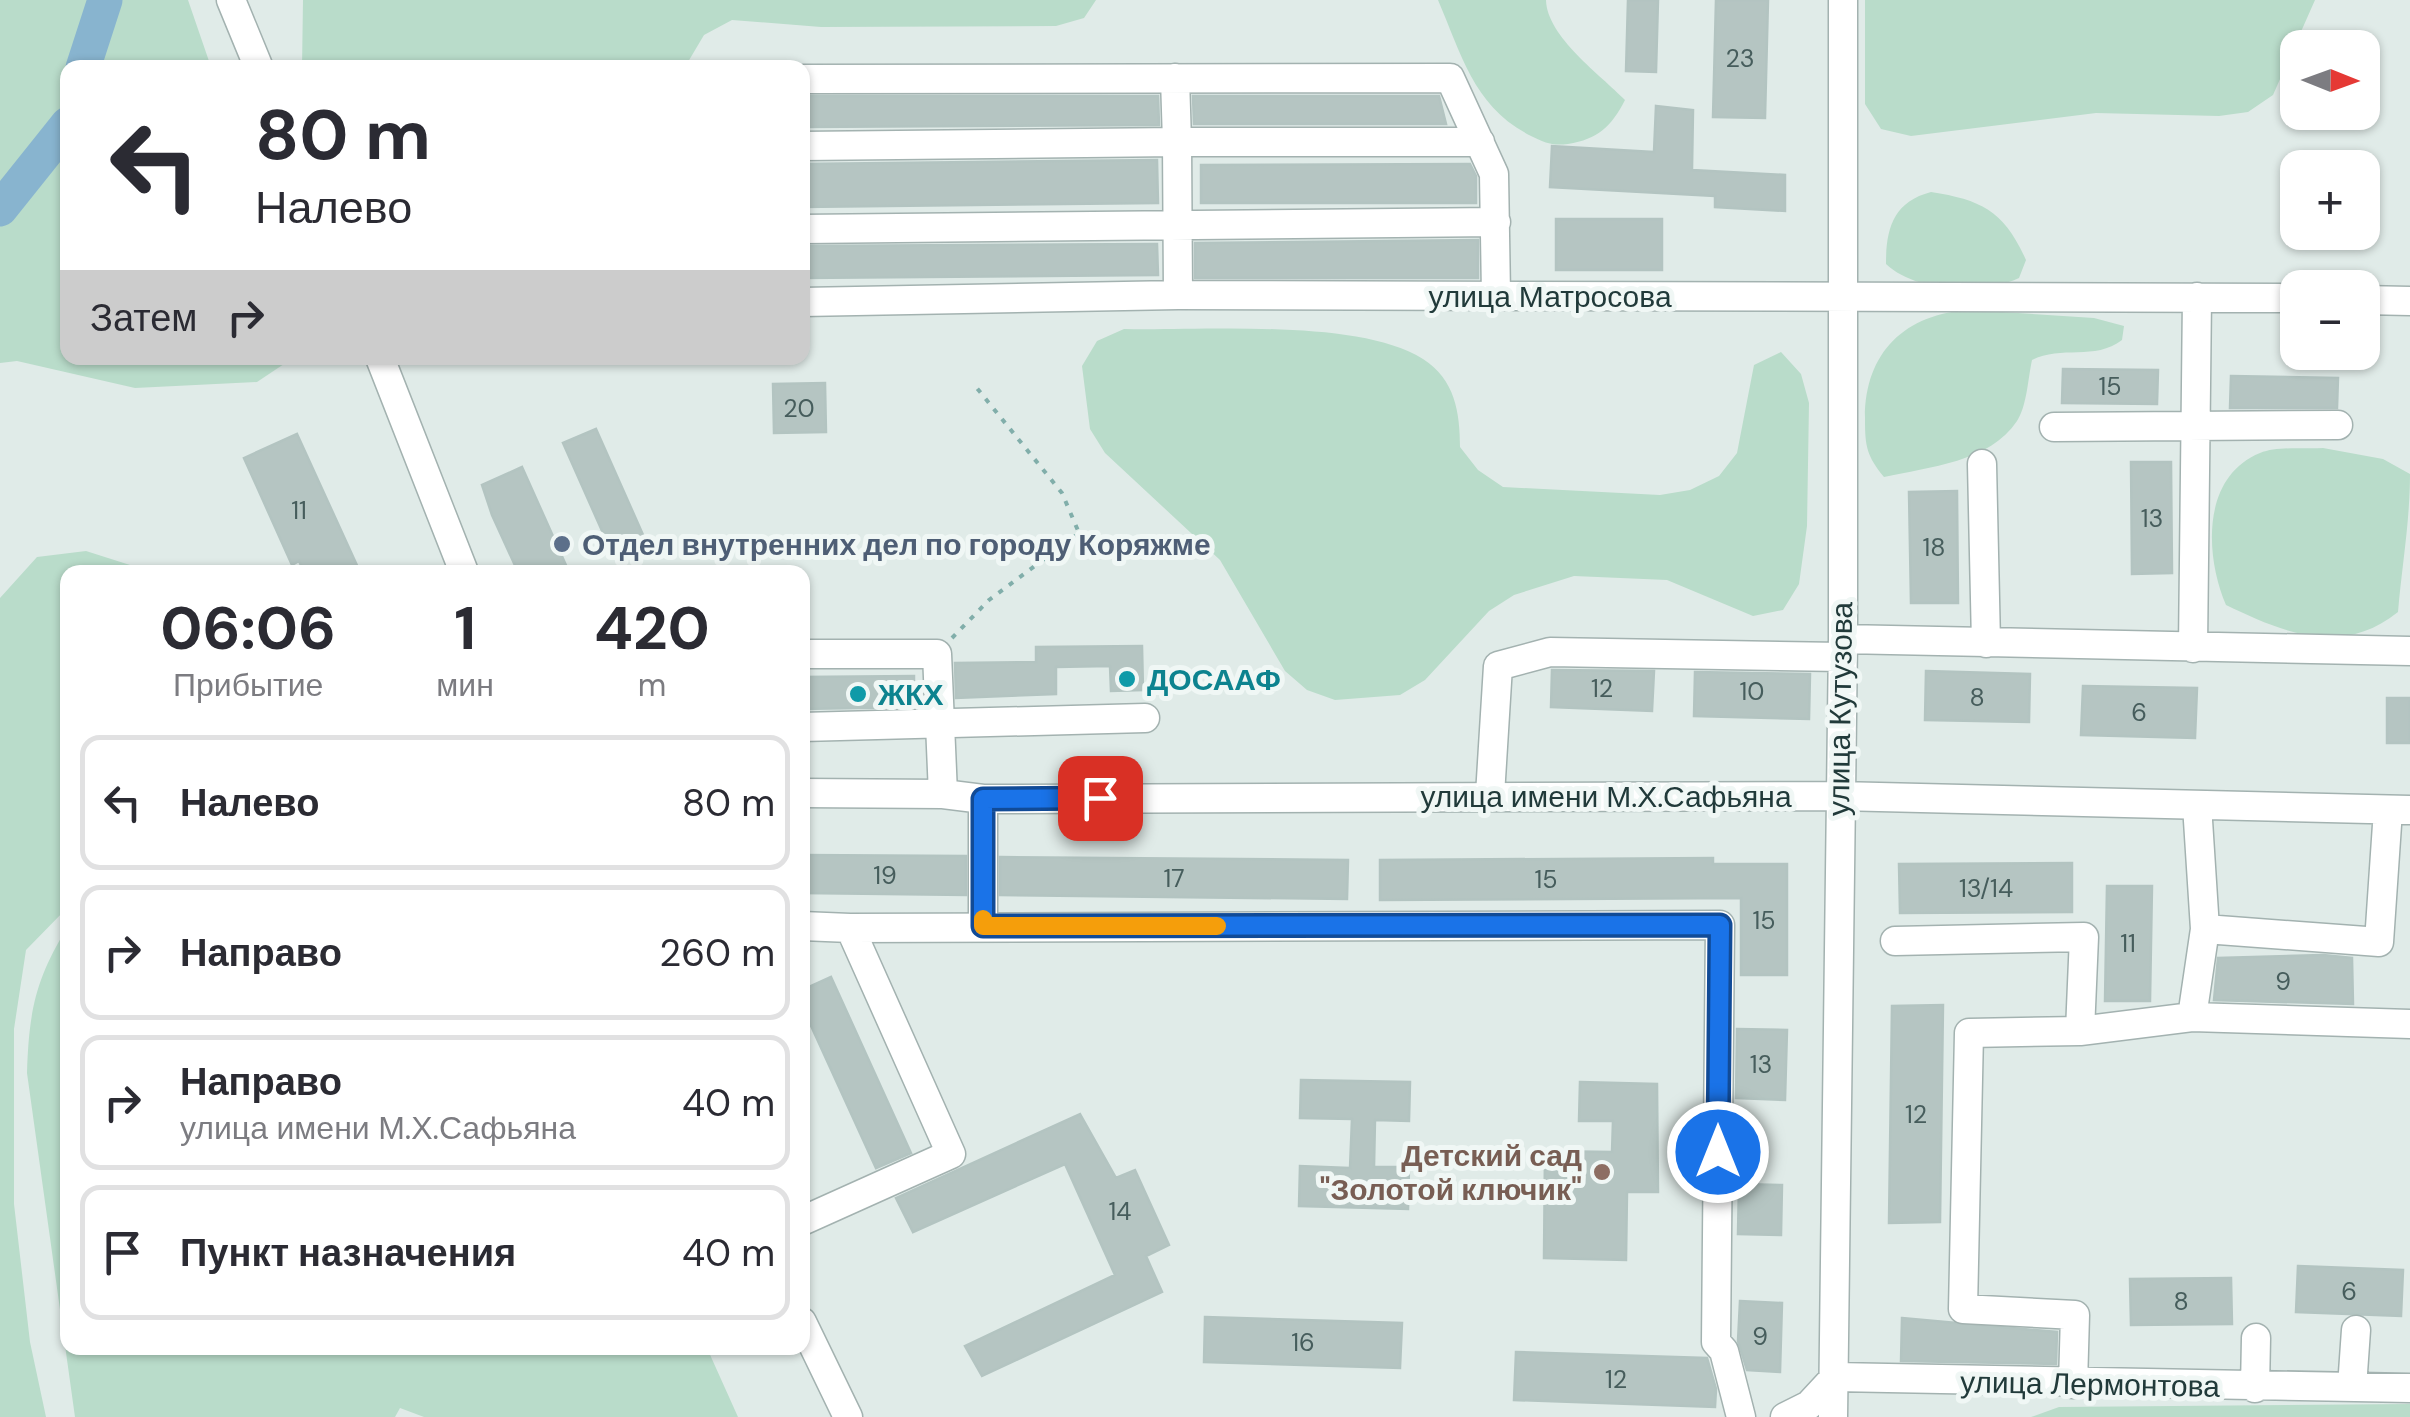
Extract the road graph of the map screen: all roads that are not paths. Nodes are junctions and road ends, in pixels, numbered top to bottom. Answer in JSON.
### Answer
{"nodes":[{"id":1,"x":230,"y":0,"type":"edge"},
{"id":2,"x":1843,"y":0,"type":"edge"},
{"id":3,"x":256,"y":60,"type":"edge"},
{"id":4,"x":810,"y":78,"type":"edge"},
{"id":5,"x":1175,"y":78,"type":"junction"},
{"id":6,"x":1177,"y":142,"type":"junction"},
{"id":7,"x":1480,"y":142,"type":"junction"},
{"id":8,"x":810,"y":146,"type":"edge"},
{"id":9,"x":1496,"y":222,"type":"junction"},
{"id":10,"x":1178,"y":225,"type":"junction"},
{"id":11,"x":810,"y":229,"type":"edge"},
{"id":12,"x":1178,"y":295,"type":"junction"},
{"id":13,"x":1496,"y":295,"type":"junction"},
{"id":14,"x":2197,"y":296,"type":"junction"},
{"id":15,"x":1841,"y":298,"type":"junction"},
{"id":16,"x":2280,"y":298,"type":"edge"},
{"id":17,"x":2380,"y":300,"type":"edge"},
{"id":18,"x":2410,"y":300,"type":"edge"},
{"id":19,"x":810,"y":302,"type":"edge"},
{"id":20,"x":383,"y":365,"type":"edge"},
{"id":21,"x":2338,"y":425,"type":"dead end"},
{"id":22,"x":2196,"y":426,"type":"junction"},
{"id":23,"x":2054,"y":428,"type":"dead end"},
{"id":24,"x":1982,"y":464,"type":"dead end"},
{"id":25,"x":461,"y":565,"type":"edge"},
{"id":26,"x":1986,"y":643,"type":"junction"},
{"id":27,"x":1842,"y":648,"type":"junction"},
{"id":28,"x":2193,"y":648,"type":"junction"},
{"id":29,"x":2410,"y":651,"type":"edge"},
{"id":30,"x":810,"y":654,"type":"edge"},
{"id":31,"x":1145,"y":718,"type":"dead end"},
{"id":32,"x":939,"y":725,"type":"junction"},
{"id":33,"x":810,"y":727,"type":"edge"},
{"id":34,"x":810,"y":792,"type":"edge"},
{"id":35,"x":943,"y":794,"type":"junction"},
{"id":36,"x":1490,"y":795,"type":"junction"},
{"id":37,"x":1838,"y":796,"type":"junction"},
{"id":38,"x":983,"y":799,"type":"junction"},
{"id":39,"x":2196,"y":804,"type":"junction"},
{"id":40,"x":2399,"y":810,"type":"edge"},
{"id":41,"x":810,"y":926,"type":"edge"},
{"id":42,"x":983,"y":926,"type":"junction"},
{"id":43,"x":850,"y":928,"type":"junction"},
{"id":44,"x":2205,"y":929,"type":"junction"},
{"id":45,"x":1895,"y":941,"type":"dead end"},
{"id":46,"x":2192,"y":1017,"type":"junction"},
{"id":47,"x":2410,"y":1024,"type":"edge"},
{"id":48,"x":2080,"y":1031,"type":"junction"},
{"id":49,"x":810,"y":1217,"type":"edge"},
{"id":50,"x":2356,"y":1330,"type":"dead end"},
{"id":51,"x":2256,"y":1338,"type":"dead end"},
{"id":52,"x":810,"y":1339,"type":"edge"},
{"id":53,"x":1835,"y":1376,"type":"junction"},
{"id":54,"x":2073,"y":1384,"type":"junction"},
{"id":55,"x":2352,"y":1387,"type":"junction"},
{"id":56,"x":2255,"y":1388,"type":"junction"},
{"id":57,"x":2410,"y":1388,"type":"edge"},
{"id":58,"x":848,"y":1417,"type":"edge"},
{"id":59,"x":1740,"y":1417,"type":"edge"},
{"id":60,"x":1785,"y":1417,"type":"edge"},
{"id":61,"x":1834,"y":1417,"type":"edge"}],
"edges":[{"from":1,"to":3,"type":"street"},
{"from":2,"to":15,"type":"street","name":"улица Кутузова"},
{"from":4,"to":5,"type":"street"},
{"from":5,"to":6,"type":"street"},
{"from":5,"to":7,"type":"street"},
{"from":6,"to":7,"type":"street"},
{"from":6,"to":8,"type":"street"},
{"from":6,"to":10,"type":"street"},
{"from":7,"to":9,"type":"street"},
{"from":9,"to":10,"type":"street"},
{"from":9,"to":13,"type":"street"},
{"from":10,"to":11,"type":"street"},
{"from":10,"to":12,"type":"street"},
{"from":12,"to":13,"type":"street","name":"улица Матросова"},
{"from":12,"to":19,"type":"street","name":"улица Матросова"},
{"from":13,"to":15,"type":"street","name":"улица Матросова"},
{"from":14,"to":15,"type":"street","name":"улица Матросова"},
{"from":14,"to":16,"type":"street","name":"улица Матросова"},
{"from":14,"to":22,"type":"street"},
{"from":15,"to":27,"type":"street","name":"улица Кутузова"},
{"from":17,"to":18,"type":"street"},
{"from":20,"to":25,"type":"street"},
{"from":21,"to":22,"type":"street"},
{"from":22,"to":23,"type":"street"},
{"from":22,"to":28,"type":"street"},
{"from":24,"to":26,"type":"street"},
{"from":26,"to":27,"type":"street"},
{"from":26,"to":28,"type":"street"},
{"from":27,"to":36,"type":"street"},
{"from":27,"to":37,"type":"street","name":"улица Кутузова"},
{"from":28,"to":29,"type":"street"},
{"from":30,"to":32,"type":"street"},
{"from":31,"to":32,"type":"street"},
{"from":32,"to":33,"type":"street"},
{"from":32,"to":35,"type":"street"},
{"from":34,"to":35,"type":"street","name":"улица имени М.Х.Сафьяна"},
{"from":35,"to":38,"type":"street","name":"улица имени М.Х.Сафьяна"},
{"from":36,"to":37,"type":"street","name":"улица имени М.Х.Сафьяна"},
{"from":36,"to":38,"type":"street","name":"улица имени М.Х.Сафьяна"},
{"from":37,"to":39,"type":"street","name":"улица имени М.Х.Сафьяна"},
{"from":37,"to":53,"type":"street","name":"улица Кутузова"},
{"from":38,"to":42,"type":"street"},
{"from":39,"to":40,"type":"street","name":"улица имени М.Х.Сафьяна"},
{"from":39,"to":44,"type":"street"},
{"from":40,"to":44,"type":"street"},
{"from":41,"to":43,"type":"street"},
{"from":42,"to":43,"type":"street"},
{"from":42,"to":59,"type":"street"},
{"from":43,"to":49,"type":"street"},
{"from":44,"to":46,"type":"street"},
{"from":45,"to":48,"type":"street"},
{"from":46,"to":47,"type":"street"},
{"from":46,"to":48,"type":"street"},
{"from":48,"to":54,"type":"street"},
{"from":50,"to":55,"type":"street"},
{"from":51,"to":56,"type":"street"},
{"from":52,"to":58,"type":"street"},
{"from":53,"to":54,"type":"street","name":"улица Лермонтова"},
{"from":53,"to":60,"type":"street"},
{"from":53,"to":61,"type":"street","name":"улица Кутузова"},
{"from":54,"to":56,"type":"street","name":"улица Лермонтова"},
{"from":55,"to":56,"type":"street","name":"улица Лермонтова"},
{"from":55,"to":57,"type":"street","name":"улица Лермонтова"}]}
